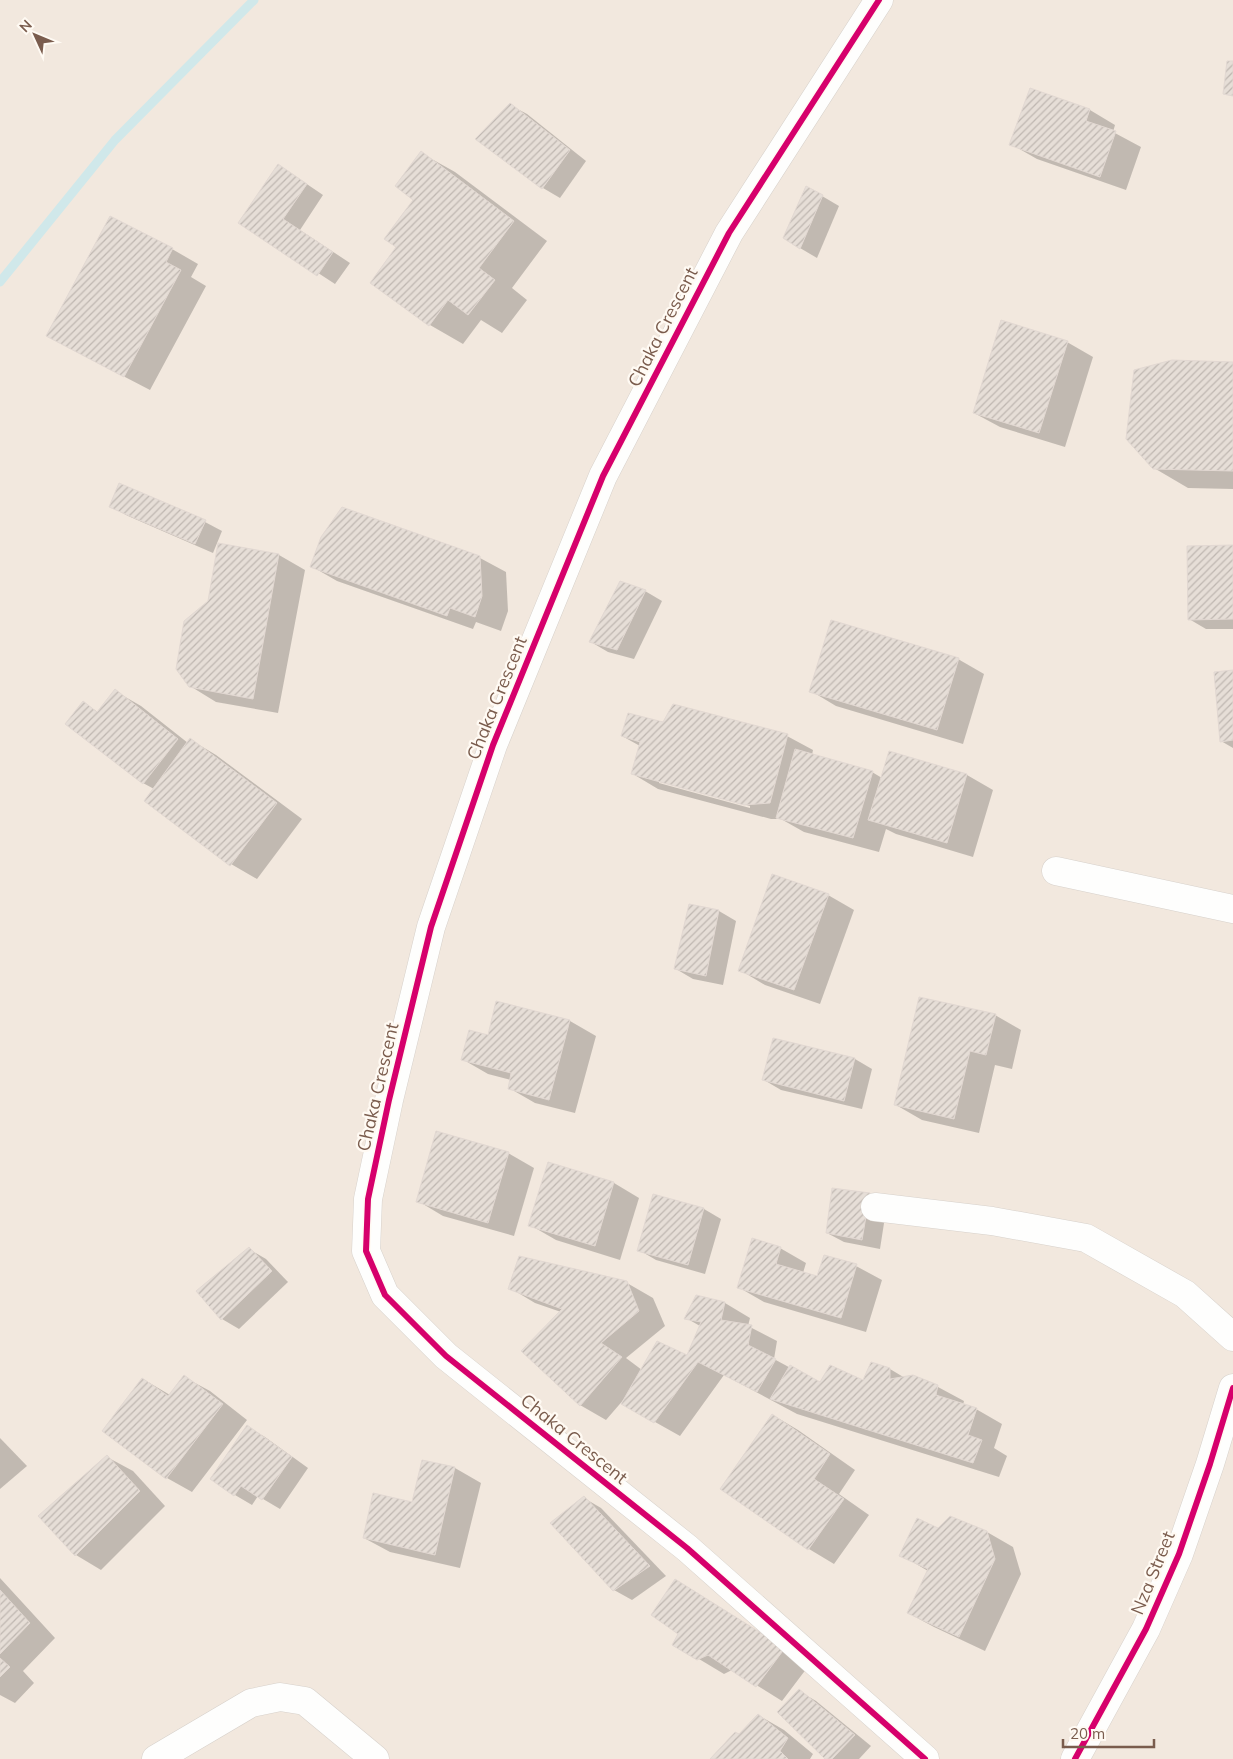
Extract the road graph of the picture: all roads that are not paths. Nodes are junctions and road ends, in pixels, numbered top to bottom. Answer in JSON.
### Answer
{"nodes":[{"id":1,"x":879,"y":0,"type":"edge"},
{"id":2,"x":1056,"y":871,"type":"dead end"},
{"id":3,"x":1233,"y":909,"type":"edge"},
{"id":4,"x":875,"y":1207,"type":"dead end"},
{"id":5,"x":1233,"y":1337,"type":"edge"},
{"id":6,"x":1233,"y":1388,"type":"edge"},
{"id":7,"x":156,"y":1759,"type":"edge"},
{"id":8,"x":375,"y":1759,"type":"edge"},
{"id":9,"x":925,"y":1759,"type":"edge"},
{"id":10,"x":1075,"y":1759,"type":"edge"}],
"edges":[{"from":1,"to":9,"type":"street","name":"Chaka Crescent"},
{"from":2,"to":3,"type":"street"},
{"from":4,"to":5,"type":"street"},
{"from":6,"to":10,"type":"street","name":"Nza Street"},
{"from":7,"to":8,"type":"street"}]}
